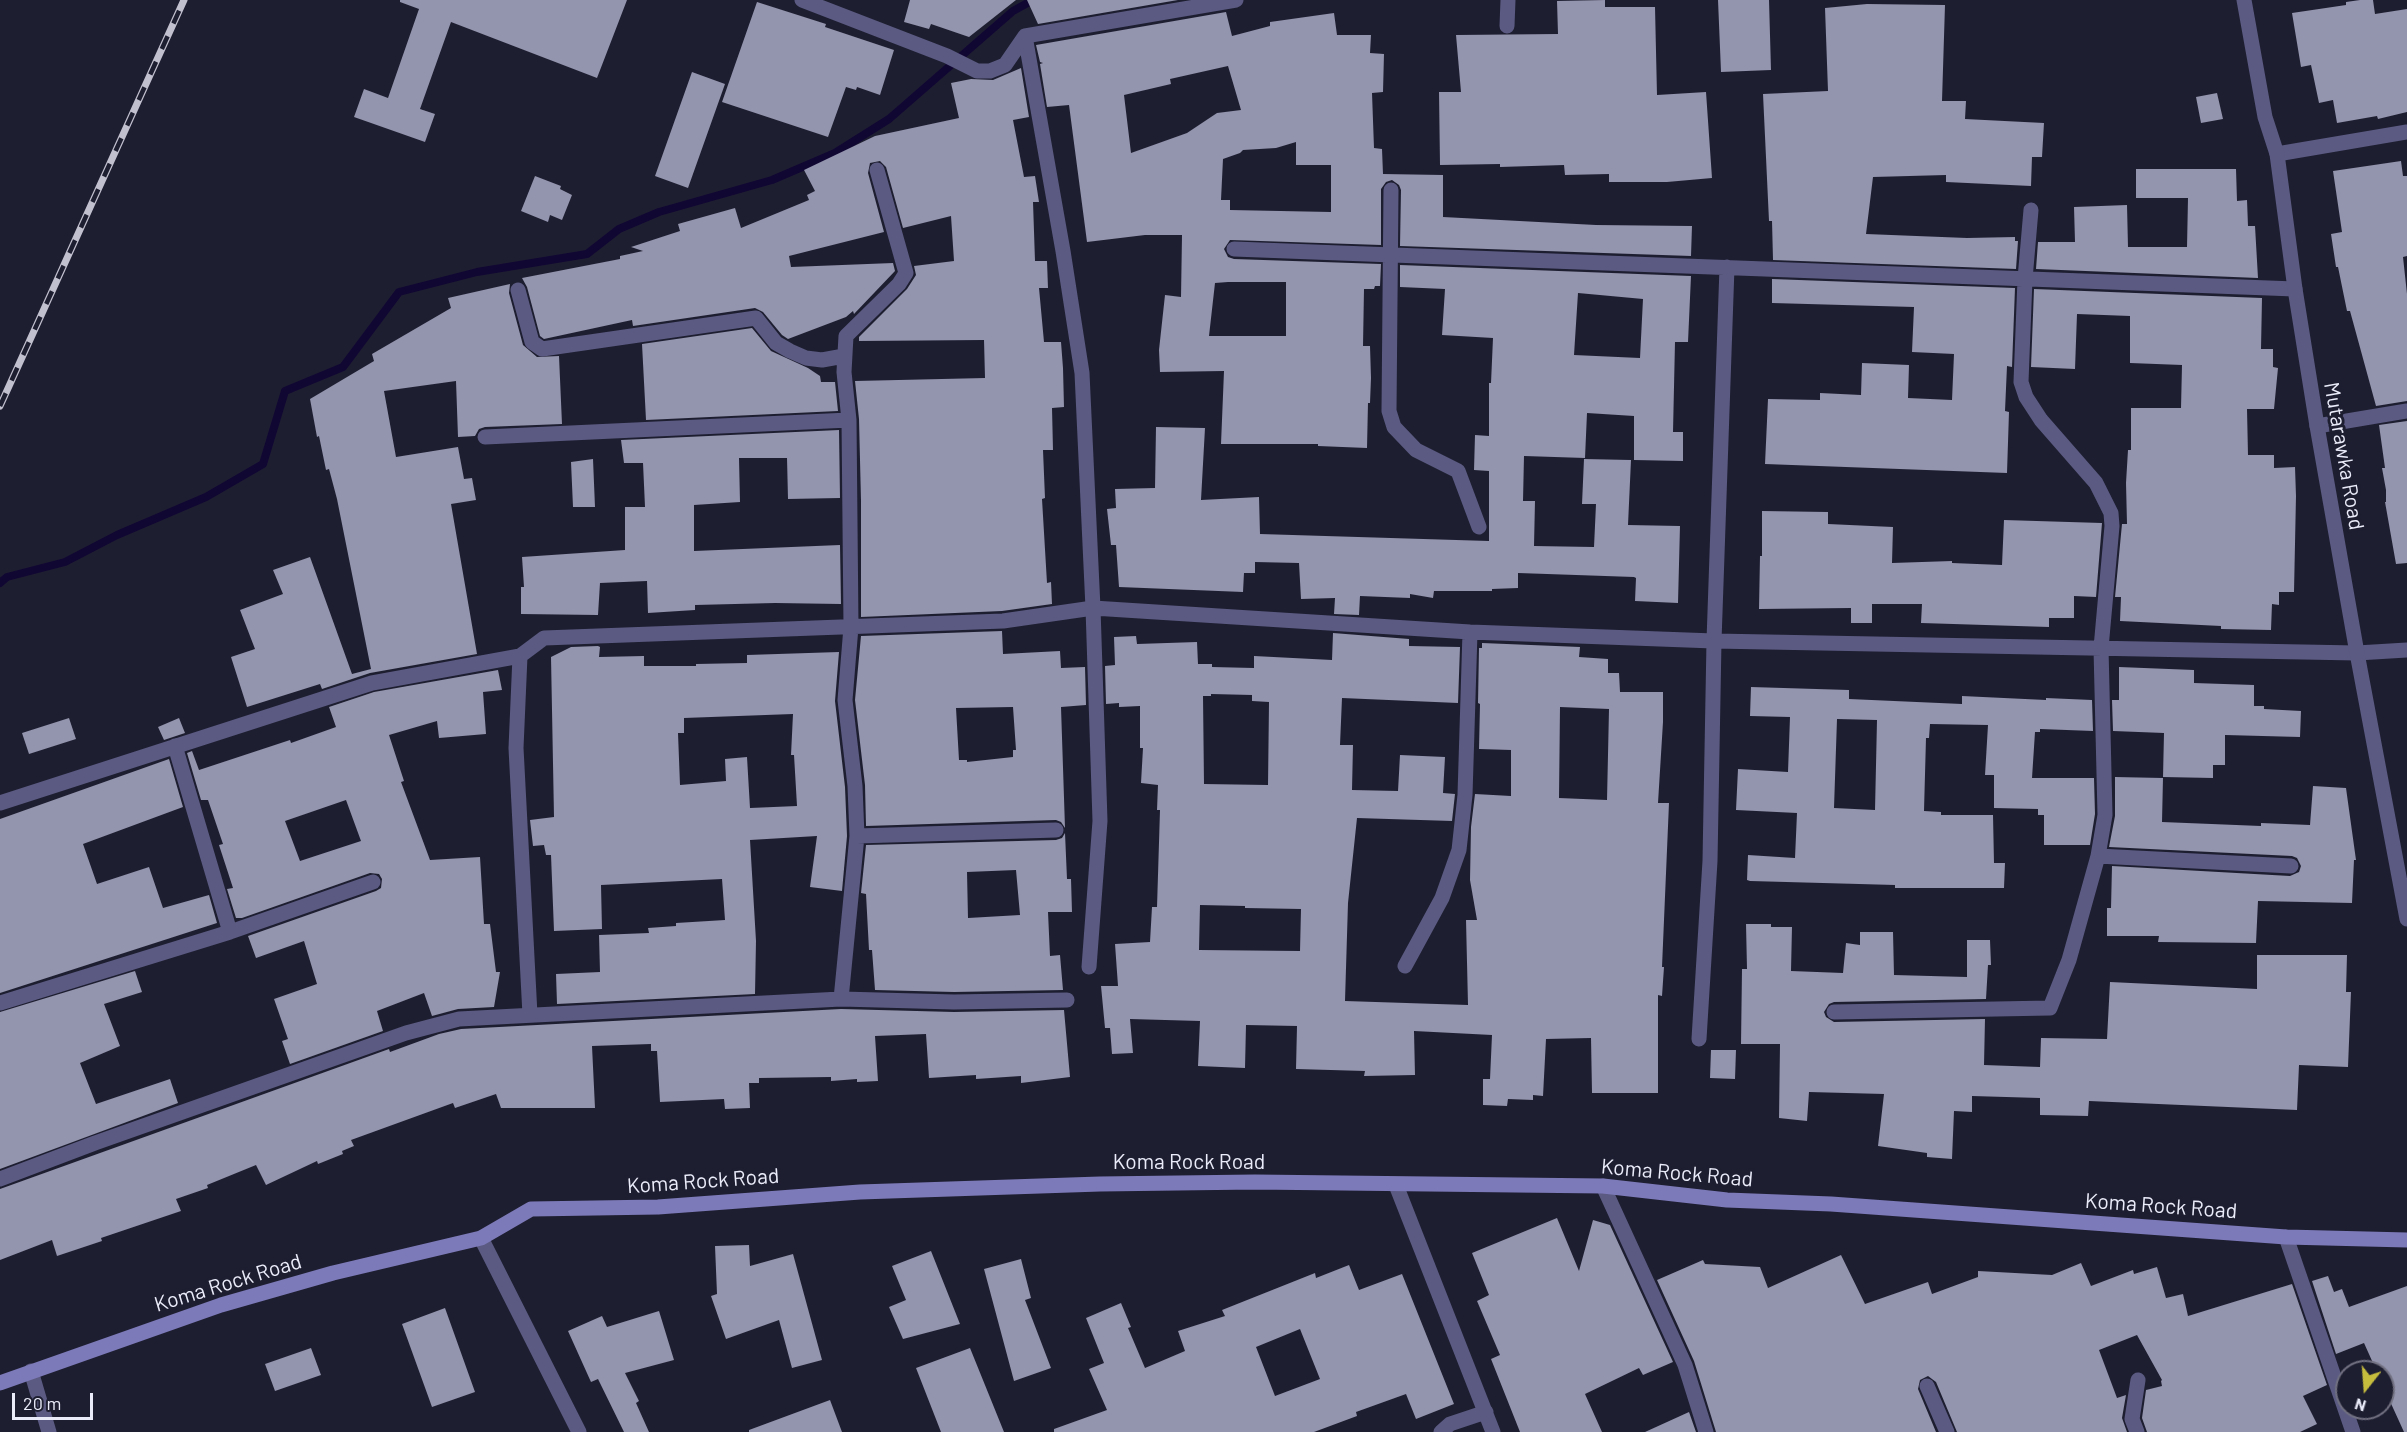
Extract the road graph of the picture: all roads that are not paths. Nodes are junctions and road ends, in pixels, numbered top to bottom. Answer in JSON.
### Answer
{"nodes":[{"id":1,"x":802,"y":0,"type":"edge"},
{"id":2,"x":1236,"y":0,"type":"edge"},
{"id":3,"x":1508,"y":0,"type":"edge"},
{"id":4,"x":2244,"y":0,"type":"edge"},
{"id":5,"x":1507,"y":26,"type":"dead end"},
{"id":6,"x":1025,"y":36,"type":"junction"},
{"id":7,"x":2407,"y":132,"type":"edge"},
{"id":8,"x":2277,"y":154,"type":"junction"},
{"id":9,"x":877,"y":170,"type":"dead end"},
{"id":10,"x":1391,"y":190,"type":"dead end"},
{"id":11,"x":2031,"y":210,"type":"dead end"},
{"id":12,"x":1234,"y":249,"type":"dead end"},
{"id":13,"x":1390,"y":255,"type":"junction"},
{"id":14,"x":1727,"y":267,"type":"junction"},
{"id":15,"x":2025,"y":279,"type":"junction"},
{"id":16,"x":2295,"y":289,"type":"junction"},
{"id":17,"x":518,"y":290,"type":"dead end"},
{"id":18,"x":844,"y":356,"type":"junction"},
{"id":19,"x":2407,"y":411,"type":"edge"},
{"id":20,"x":849,"y":420,"type":"junction"},
{"id":21,"x":2317,"y":426,"type":"junction"},
{"id":22,"x":485,"y":436,"type":"dead end"},
{"id":23,"x":1479,"y":527,"type":"dead end"},
{"id":24,"x":1093,"y":608,"type":"junction"},
{"id":25,"x":851,"y":627,"type":"junction"},
{"id":26,"x":1470,"y":632,"type":"junction"},
{"id":27,"x":1714,"y":641,"type":"junction"},
{"id":28,"x":2101,"y":648,"type":"junction"},
{"id":29,"x":2407,"y":650,"type":"edge"},
{"id":30,"x":2357,"y":653,"type":"junction"},
{"id":31,"x":520,"y":656,"type":"junction"},
{"id":32,"x":175,"y":746,"type":"junction"},
{"id":33,"x":0,"y":803,"type":"edge"},
{"id":34,"x":1056,"y":830,"type":"dead end"},
{"id":35,"x":857,"y":836,"type":"junction"},
{"id":36,"x":2098,"y":856,"type":"junction"},
{"id":37,"x":2291,"y":866,"type":"dead end"},
{"id":38,"x":373,"y":882,"type":"dead end"},
{"id":39,"x":2407,"y":919,"type":"edge"},
{"id":40,"x":230,"y":932,"type":"junction"},
{"id":41,"x":1405,"y":966,"type":"dead end"},
{"id":42,"x":1089,"y":967,"type":"dead end"},
{"id":43,"x":841,"y":999,"type":"junction"},
{"id":44,"x":1067,"y":1000,"type":"dead end"},
{"id":45,"x":0,"y":1003,"type":"edge"},
{"id":46,"x":1834,"y":1012,"type":"dead end"},
{"id":47,"x":530,"y":1016,"type":"junction"},
{"id":48,"x":1699,"y":1039,"type":"dead end"},
{"id":49,"x":0,"y":1179,"type":"edge"},
{"id":50,"x":1396,"y":1185,"type":"junction"},
{"id":51,"x":1603,"y":1186,"type":"junction"},
{"id":52,"x":2286,"y":1237,"type":"junction"},
{"id":53,"x":481,"y":1238,"type":"junction"},
{"id":54,"x":2407,"y":1240,"type":"edge"},
{"id":55,"x":31,"y":1371,"type":"junction"},
{"id":56,"x":2138,"y":1380,"type":"dead end"},
{"id":57,"x":0,"y":1383,"type":"edge"},
{"id":58,"x":1927,"y":1386,"type":"dead end"},
{"id":59,"x":1486,"y":1412,"type":"junction"},
{"id":60,"x":49,"y":1432,"type":"edge"},
{"id":61,"x":579,"y":1432,"type":"edge"},
{"id":62,"x":1441,"y":1432,"type":"edge"},
{"id":63,"x":1493,"y":1432,"type":"edge"},
{"id":64,"x":1706,"y":1432,"type":"edge"},
{"id":65,"x":1947,"y":1432,"type":"edge"},
{"id":66,"x":2137,"y":1432,"type":"edge"},
{"id":67,"x":2353,"y":1432,"type":"edge"}],
"edges":[{"from":1,"to":6,"type":"street"},
{"from":2,"to":6,"type":"street"},
{"from":3,"to":5,"type":"street"},
{"from":4,"to":8,"type":"street","name":"Mutarawka Road"},
{"from":6,"to":24,"type":"street"},
{"from":7,"to":8,"type":"street"},
{"from":8,"to":16,"type":"street","name":"Mutarawka Road"},
{"from":9,"to":18,"type":"street"},
{"from":10,"to":13,"type":"street"},
{"from":11,"to":15,"type":"street"},
{"from":12,"to":13,"type":"street"},
{"from":13,"to":14,"type":"street"},
{"from":13,"to":23,"type":"street"},
{"from":14,"to":15,"type":"street"},
{"from":14,"to":27,"type":"street"},
{"from":15,"to":16,"type":"street"},
{"from":15,"to":28,"type":"street"},
{"from":16,"to":21,"type":"street","name":"Mutarawka Road"},
{"from":17,"to":18,"type":"street"},
{"from":18,"to":20,"type":"street"},
{"from":19,"to":21,"type":"street"},
{"from":20,"to":22,"type":"street"},
{"from":20,"to":25,"type":"street"},
{"from":21,"to":30,"type":"street","name":"Mutarawka Road"},
{"from":24,"to":25,"type":"street"},
{"from":24,"to":26,"type":"street"},
{"from":24,"to":42,"type":"street"},
{"from":25,"to":31,"type":"street"},
{"from":25,"to":35,"type":"street"},
{"from":26,"to":27,"type":"street"},
{"from":26,"to":41,"type":"street"},
{"from":27,"to":28,"type":"street"},
{"from":27,"to":48,"type":"street"},
{"from":28,"to":30,"type":"street"},
{"from":28,"to":36,"type":"street"},
{"from":29,"to":30,"type":"street"},
{"from":30,"to":39,"type":"street","name":"Mutarawka Road"},
{"from":31,"to":32,"type":"street"},
{"from":31,"to":47,"type":"street"},
{"from":32,"to":33,"type":"street"},
{"from":32,"to":40,"type":"street"},
{"from":34,"to":35,"type":"street"},
{"from":35,"to":43,"type":"street"},
{"from":36,"to":37,"type":"street"},
{"from":36,"to":46,"type":"street"},
{"from":38,"to":40,"type":"street"},
{"from":40,"to":45,"type":"street"},
{"from":43,"to":44,"type":"street"},
{"from":43,"to":47,"type":"street"},
{"from":47,"to":49,"type":"street"},
{"from":50,"to":51,"type":"main road","name":"Koma Rock Road"},
{"from":50,"to":53,"type":"main road","name":"Koma Rock Road"},
{"from":50,"to":59,"type":"street"},
{"from":51,"to":52,"type":"main road","name":"Koma Rock Road"},
{"from":51,"to":64,"type":"street"},
{"from":52,"to":54,"type":"main road","name":"Koma Rock Road"},
{"from":52,"to":67,"type":"street"},
{"from":53,"to":55,"type":"main road","name":"Koma Rock Road"},
{"from":53,"to":61,"type":"street"},
{"from":55,"to":57,"type":"main road","name":"Koma Rock Road"},
{"from":55,"to":60,"type":"street"},
{"from":56,"to":66,"type":"street"},
{"from":58,"to":65,"type":"street"},
{"from":59,"to":62,"type":"street"},
{"from":59,"to":63,"type":"street"}]}
